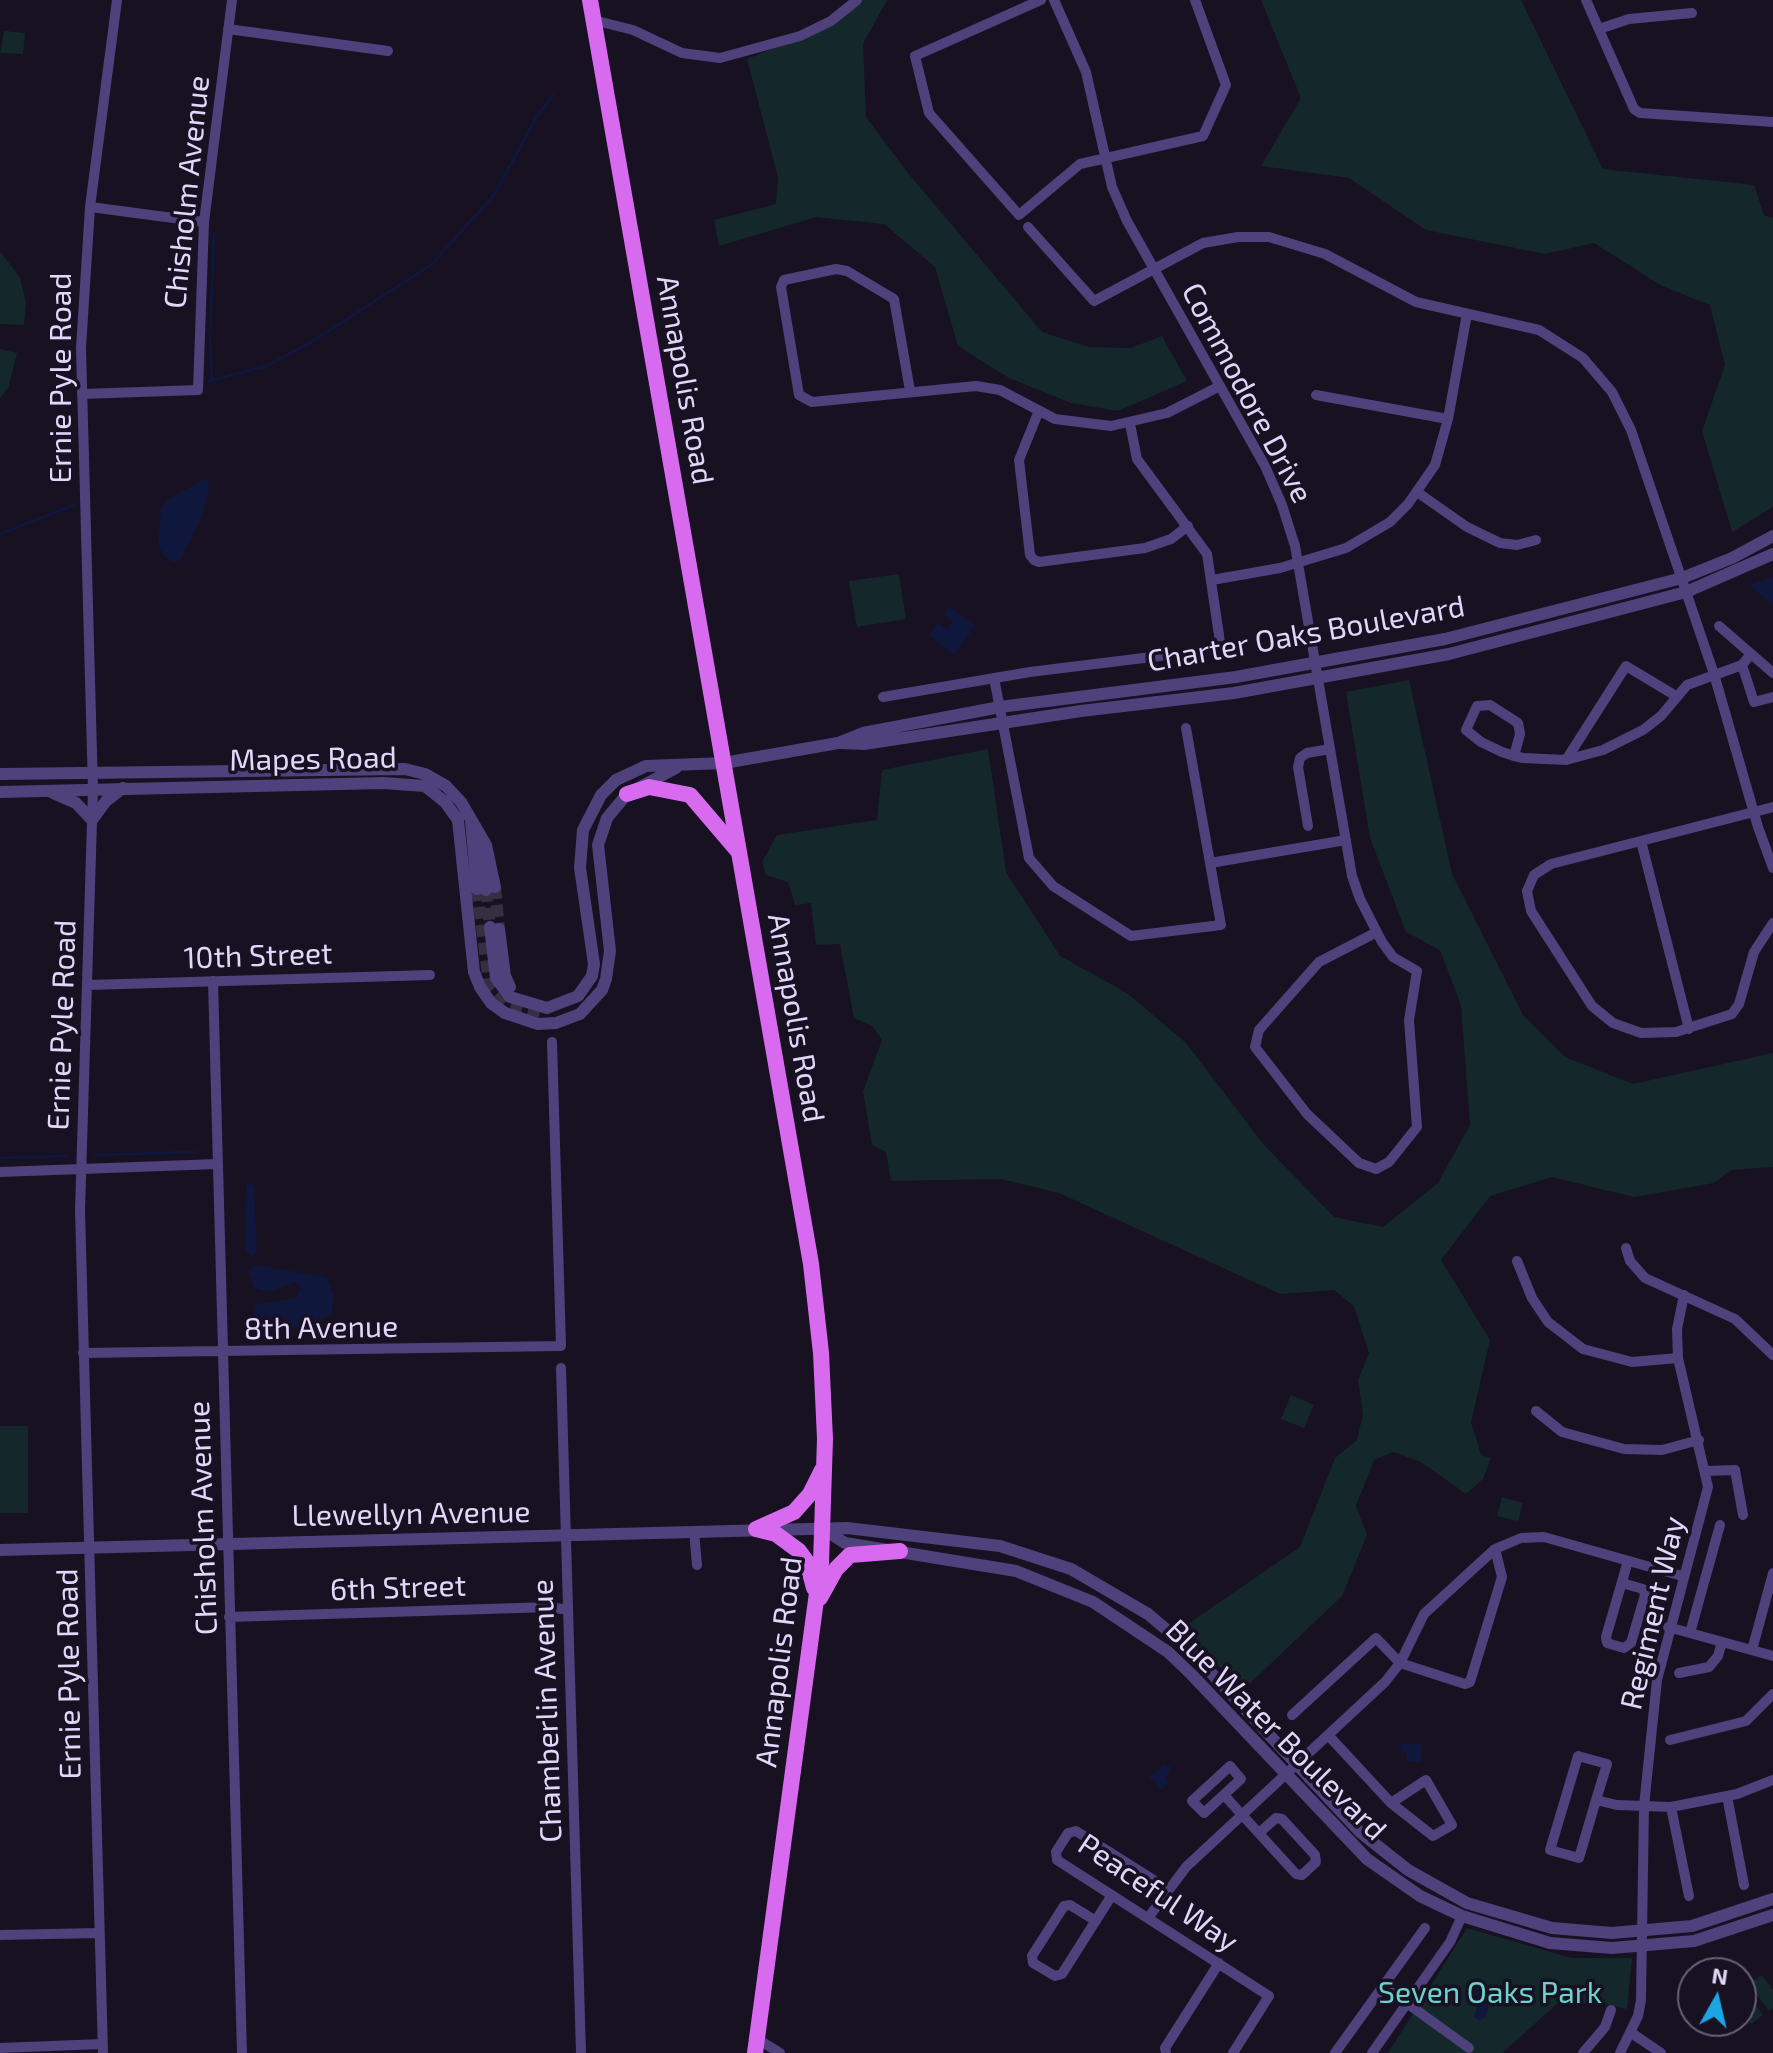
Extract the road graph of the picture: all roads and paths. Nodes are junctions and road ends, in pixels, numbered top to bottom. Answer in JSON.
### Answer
{"nodes":[{"id":1,"x":117,"y":0,"type":"edge"},
{"id":2,"x":232,"y":0,"type":"edge"},
{"id":3,"x":590,"y":0,"type":"edge"},
{"id":4,"x":857,"y":0,"type":"edge"},
{"id":5,"x":1041,"y":0,"type":"edge"},
{"id":6,"x":1054,"y":0,"type":"edge"},
{"id":7,"x":1195,"y":0,"type":"edge"},
{"id":8,"x":1586,"y":0,"type":"edge"},
{"id":9,"x":1692,"y":13,"type":"dead end"},
{"id":10,"x":593,"y":20,"type":"junction"},
{"id":11,"x":228,"y":29,"type":"junction"},
{"id":12,"x":1599,"y":29,"type":"junction"},
{"id":13,"x":388,"y":51,"type":"dead end"},
{"id":14,"x":1773,"y":122,"type":"edge"},
{"id":15,"x":1104,"y":156,"type":"junction"},
{"id":16,"x":90,"y":207,"type":"junction"},
{"id":17,"x":204,"y":222,"type":"junction"},
{"id":18,"x":1028,"y":227,"type":"dead end"},
{"id":19,"x":1154,"y":268,"type":"junction"},
{"id":20,"x":1467,"y":314,"type":"junction"},
{"id":21,"x":1220,"y":386,"type":"junction"},
{"id":22,"x":910,"y":391,"type":"junction"},
{"id":23,"x":82,"y":394,"type":"junction"},
{"id":24,"x":1316,"y":395,"type":"dead end"},
{"id":25,"x":1038,"y":413,"type":"junction"},
{"id":26,"x":1448,"y":419,"type":"junction"},
{"id":27,"x":1130,"y":424,"type":"junction"},
{"id":28,"x":1417,"y":492,"type":"junction"},
{"id":29,"x":1188,"y":526,"type":"junction"},
{"id":30,"x":1773,"y":536,"type":"edge"},
{"id":31,"x":1536,"y":540,"type":"dead end"},
{"id":32,"x":1773,"y":554,"type":"edge"},
{"id":33,"x":1298,"y":564,"type":"junction"},
{"id":34,"x":1682,"y":578,"type":"junction"},
{"id":35,"x":1212,"y":580,"type":"junction"},
{"id":36,"x":1686,"y":592,"type":"junction"},
{"id":37,"x":1719,"y":626,"type":"dead end"},
{"id":38,"x":1220,"y":642,"type":"dead end"},
{"id":39,"x":1751,"y":654,"type":"junction"},
{"id":40,"x":1168,"y":655,"type":"dead end"},
{"id":41,"x":1315,"y":664,"type":"junction"},
{"id":42,"x":1742,"y":665,"type":"junction"},
{"id":43,"x":1773,"y":673,"type":"edge"},
{"id":44,"x":1714,"y":674,"type":"junction"},
{"id":45,"x":994,"y":678,"type":"junction"},
{"id":46,"x":1318,"y":679,"type":"junction"},
{"id":47,"x":1676,"y":696,"type":"junction"},
{"id":48,"x":883,"y":697,"type":"dead end"},
{"id":49,"x":1773,"y":697,"type":"edge"},
{"id":50,"x":1000,"y":707,"type":"junction"},
{"id":51,"x":1003,"y":723,"type":"junction"},
{"id":52,"x":1186,"y":728,"type":"dead end"},
{"id":53,"x":838,"y":743,"type":"junction"},
{"id":54,"x":1330,"y":749,"type":"junction"},
{"id":55,"x":1514,"y":756,"type":"junction"},
{"id":56,"x":1566,"y":760,"type":"junction"},
{"id":57,"x":724,"y":763,"type":"junction"},
{"id":58,"x":682,"y":765,"type":"junction"},
{"id":59,"x":0,"y":774,"type":"edge"},
{"id":60,"x":93,"y":774,"type":"junction"},
{"id":61,"x":123,"y":788,"type":"junction"},
{"id":62,"x":93,"y":789,"type":"junction"},
{"id":63,"x":47,"y":790,"type":"junction"},
{"id":64,"x":0,"y":792,"type":"edge"},
{"id":65,"x":627,"y":794,"type":"junction"},
{"id":66,"x":1773,"y":807,"type":"edge"},
{"id":67,"x":1754,"y":812,"type":"junction"},
{"id":68,"x":92,"y":820,"type":"junction"},
{"id":69,"x":1308,"y":826,"type":"dead end"},
{"id":70,"x":1346,"y":840,"type":"junction"},
{"id":71,"x":1641,"y":841,"type":"junction"},
{"id":72,"x":739,"y":852,"type":"junction"},
{"id":73,"x":1210,"y":863,"type":"junction"},
{"id":74,"x":1773,"y":868,"type":"edge"},
{"id":75,"x":486,"y":888,"type":"tunnel mouth"},
{"id":76,"x":1773,"y":923,"type":"edge"},
{"id":77,"x":495,"y":928,"type":"tunnel mouth"},
{"id":78,"x":1377,"y":932,"type":"junction"},
{"id":79,"x":430,"y":975,"type":"dead end"},
{"id":80,"x":213,"y":981,"type":"junction"},
{"id":81,"x":88,"y":985,"type":"junction"},
{"id":82,"x":1689,"y":1029,"type":"junction"},
{"id":83,"x":552,"y":1042,"type":"dead end"},
{"id":84,"x":217,"y":1164,"type":"junction"},
{"id":85,"x":81,"y":1168,"type":"junction"},
{"id":86,"x":0,"y":1172,"type":"edge"},
{"id":87,"x":1626,"y":1248,"type":"dead end"},
{"id":88,"x":1517,"y":1261,"type":"dead end"},
{"id":89,"x":1684,"y":1295,"type":"junction"},
{"id":90,"x":83,"y":1353,"type":"junction"},
{"id":91,"x":222,"y":1354,"type":"junction"},
{"id":92,"x":1773,"y":1355,"type":"edge"},
{"id":93,"x":1678,"y":1358,"type":"junction"},
{"id":94,"x":561,"y":1368,"type":"dead end"},
{"id":95,"x":1536,"y":1411,"type":"dead end"},
{"id":96,"x":1699,"y":1440,"type":"junction"},
{"id":97,"x":824,"y":1465,"type":"junction"},
{"id":98,"x":1706,"y":1471,"type":"junction"},
{"id":99,"x":1743,"y":1515,"type":"dead end"},
{"id":100,"x":1720,"y":1525,"type":"dead end"},
{"id":101,"x":756,"y":1529,"type":"junction"},
{"id":102,"x":823,"y":1529,"type":"junction"},
{"id":103,"x":694,"y":1531,"type":"junction"},
{"id":104,"x":566,"y":1537,"type":"junction"},
{"id":105,"x":228,"y":1544,"type":"junction"},
{"id":106,"x":89,"y":1547,"type":"junction"},
{"id":107,"x":1495,"y":1549,"type":"junction"},
{"id":108,"x":0,"y":1550,"type":"edge"},
{"id":109,"x":900,"y":1551,"type":"junction"},
{"id":110,"x":1628,"y":1561,"type":"junction"},
{"id":111,"x":697,"y":1565,"type":"dead end"},
{"id":112,"x":1773,"y":1573,"type":"edge"},
{"id":113,"x":1682,"y":1576,"type":"junction"},
{"id":114,"x":1622,"y":1583,"type":"junction"},
{"id":115,"x":817,"y":1603,"type":"junction"},
{"id":116,"x":567,"y":1610,"type":"junction"},
{"id":117,"x":229,"y":1617,"type":"junction"},
{"id":118,"x":1668,"y":1627,"type":"junction"},
{"id":119,"x":1690,"y":1633,"type":"junction"},
{"id":120,"x":1722,"y":1642,"type":"junction"},
{"id":121,"x":1752,"y":1650,"type":"junction"},
{"id":122,"x":1773,"y":1656,"type":"edge"},
{"id":123,"x":1400,"y":1663,"type":"junction"},
{"id":124,"x":1679,"y":1673,"type":"dead end"},
{"id":125,"x":1773,"y":1694,"type":"edge"},
{"id":126,"x":1292,"y":1715,"type":"dead end"},
{"id":127,"x":1328,"y":1735,"type":"junction"},
{"id":128,"x":1670,"y":1740,"type":"dead end"},
{"id":129,"x":1296,"y":1765,"type":"junction"},
{"id":130,"x":1285,"y":1775,"type":"junction"},
{"id":131,"x":1773,"y":1780,"type":"edge"},
{"id":132,"x":1224,"y":1795,"type":"junction"},
{"id":133,"x":1727,"y":1796,"type":"junction"},
{"id":134,"x":1596,"y":1800,"type":"junction"},
{"id":135,"x":1391,"y":1803,"type":"junction"},
{"id":136,"x":1644,"y":1806,"type":"junction"},
{"id":137,"x":1671,"y":1807,"type":"junction"},
{"id":138,"x":1242,"y":1815,"type":"junction"},
{"id":139,"x":1259,"y":1833,"type":"junction"},
{"id":140,"x":1744,"y":1885,"type":"dead end"},
{"id":141,"x":1168,"y":1889,"type":"junction"},
{"id":142,"x":1112,"y":1895,"type":"junction"},
{"id":143,"x":1689,"y":1896,"type":"dead end"},
{"id":144,"x":1773,"y":1899,"type":"edge"},
{"id":145,"x":1773,"y":1915,"type":"edge"},
{"id":146,"x":1462,"y":1916,"type":"junction"},
{"id":147,"x":1148,"y":1918,"type":"junction"},
{"id":148,"x":1096,"y":1921,"type":"junction"},
{"id":149,"x":1425,"y":1928,"type":"dead end"},
{"id":150,"x":1642,"y":1932,"type":"junction"},
{"id":151,"x":99,"y":1933,"type":"junction"},
{"id":152,"x":0,"y":1935,"type":"edge"},
{"id":153,"x":1642,"y":1948,"type":"junction"},
{"id":154,"x":1219,"y":1963,"type":"junction"},
{"id":155,"x":1383,"y":1986,"type":"junction"},
{"id":156,"x":1408,"y":2004,"type":"junction"},
{"id":157,"x":1611,"y":2010,"type":"dead end"},
{"id":158,"x":1630,"y":2032,"type":"junction"},
{"id":159,"x":755,"y":2045,"type":"edge"},
{"id":160,"x":0,"y":2048,"type":"edge"},
{"id":161,"x":1469,"y":2048,"type":"dead end"},
{"id":162,"x":102,"y":2049,"type":"edge"},
{"id":163,"x":242,"y":2053,"type":"edge"},
{"id":164,"x":581,"y":2053,"type":"edge"},
{"id":165,"x":780,"y":2053,"type":"edge"},
{"id":166,"x":1166,"y":2053,"type":"edge"},
{"id":167,"x":1233,"y":2053,"type":"edge"},
{"id":168,"x":1335,"y":2053,"type":"edge"},
{"id":169,"x":1372,"y":2053,"type":"edge"},
{"id":170,"x":1583,"y":2053,"type":"edge"},
{"id":171,"x":1620,"y":2053,"type":"edge"},
{"id":172,"x":1661,"y":2053,"type":"edge"}],
"edges":[{"from":1,"to":16,"type":"street","name":"Ernie Pyle Road"},
{"from":2,"to":11,"type":"street","name":"Chisholm Avenue"},
{"from":3,"to":10,"type":"main road","name":"Annapolis Road"},
{"from":4,"to":10,"type":"street"},
{"from":5,"to":15,"type":"street"},
{"from":6,"to":15,"type":"street","name":"Commodore Drive"},
{"from":7,"to":15,"type":"street"},
{"from":8,"to":12,"type":"street"},
{"from":9,"to":12,"type":"street"},
{"from":10,"to":57,"type":"main road","name":"Annapolis Road"},
{"from":11,"to":13,"type":"street"},
{"from":11,"to":17,"type":"street","name":"Chisholm Avenue"},
{"from":12,"to":14,"type":"street"},
{"from":15,"to":19,"type":"street","name":"Commodore Drive"},
{"from":16,"to":17,"type":"street"},
{"from":16,"to":23,"type":"street","name":"Ernie Pyle Road"},
{"from":17,"to":23,"type":"street","name":"Chisholm Avenue"},
{"from":18,"to":19,"type":"street"},
{"from":19,"to":20,"type":"street"},
{"from":19,"to":21,"type":"street","name":"Commodore Drive"},
{"from":20,"to":26,"type":"street"},
{"from":20,"to":34,"type":"street"},
{"from":21,"to":27,"type":"street"},
{"from":21,"to":33,"type":"street","name":"Commodore Drive"},
{"from":22,"to":22,"type":"street"},
{"from":22,"to":25,"type":"street"},
{"from":23,"to":60,"type":"street","name":"Ernie Pyle Road"},
{"from":24,"to":26,"type":"street"},
{"from":25,"to":27,"type":"street"},
{"from":25,"to":29,"type":"street"},
{"from":26,"to":28,"type":"street"},
{"from":27,"to":29,"type":"street"},
{"from":28,"to":31,"type":"street"},
{"from":28,"to":33,"type":"street"},
{"from":29,"to":35,"type":"street"},
{"from":30,"to":34,"type":"street","name":"Charter Oaks Boulevard"},
{"from":32,"to":36,"type":"street","name":"Charter Oaks Boulevard"},
{"from":33,"to":35,"type":"street"},
{"from":33,"to":41,"type":"street","name":"Commodore Drive"},
{"from":34,"to":36,"type":"street"},
{"from":34,"to":41,"type":"street","name":"Charter Oaks Boulevard"},
{"from":35,"to":38,"type":"street"},
{"from":36,"to":44,"type":"street"},
{"from":36,"to":46,"type":"street","name":"Charter Oaks Boulevard"},
{"from":37,"to":39,"type":"street"},
{"from":39,"to":42,"type":"street"},
{"from":39,"to":43,"type":"street"},
{"from":40,"to":45,"type":"street"},
{"from":41,"to":46,"type":"street","name":"Commodore Drive"},
{"from":41,"to":50,"type":"street","name":"Charter Oaks Boulevard"},
{"from":42,"to":44,"type":"street"},
{"from":42,"to":49,"type":"street"},
{"from":44,"to":47,"type":"street"},
{"from":44,"to":67,"type":"street"},
{"from":45,"to":48,"type":"street"},
{"from":45,"to":50,"type":"street"},
{"from":46,"to":51,"type":"street","name":"Charter Oaks Boulevard"},
{"from":46,"to":54,"type":"street","name":"Commodore Drive"},
{"from":47,"to":56,"type":"street"},
{"from":47,"to":56,"type":"street"},
{"from":50,"to":51,"type":"street"},
{"from":50,"to":53,"type":"street","name":"Charter Oaks Boulevard"},
{"from":51,"to":53,"type":"street","name":"Charter Oaks Boulevard"},
{"from":51,"to":73,"type":"street"},
{"from":52,"to":73,"type":"street"},
{"from":53,"to":57,"type":"street","name":"Charter Oaks Boulevard"},
{"from":54,"to":69,"type":"street"},
{"from":54,"to":70,"type":"street","name":"Commodore Drive"},
{"from":55,"to":55,"type":"street"},
{"from":55,"to":56,"type":"street"},
{"from":57,"to":58,"type":"street","name":"Mapes Road"},
{"from":57,"to":72,"type":"main road","name":"Annapolis Road"},
{"from":58,"to":65,"type":"street","name":"Mapes Road"},
{"from":58,"to":77,"type":"street","name":"Mapes Road"},
{"from":59,"to":60,"type":"street","name":"Mapes Road"},
{"from":60,"to":62,"type":"street","name":"Ernie Pyle Road"},
{"from":60,"to":75,"type":"street","name":"Mapes Road"},
{"from":61,"to":62,"type":"street","name":"Mapes Road"},
{"from":61,"to":65,"type":"street","name":"Mapes Road"},
{"from":61,"to":68,"type":"street"},
{"from":62,"to":63,"type":"street","name":"Mapes Road"},
{"from":62,"to":68,"type":"street","name":"Ernie Pyle Road"},
{"from":63,"to":64,"type":"street","name":"Mapes Road"},
{"from":63,"to":68,"type":"street"},
{"from":65,"to":72,"type":"main road"},
{"from":66,"to":67,"type":"street"},
{"from":67,"to":71,"type":"street"},
{"from":67,"to":74,"type":"street"},
{"from":68,"to":81,"type":"street","name":"Ernie Pyle Road"},
{"from":70,"to":73,"type":"street"},
{"from":70,"to":78,"type":"street","name":"Commodore Drive"},
{"from":71,"to":82,"type":"street"},
{"from":71,"to":82,"type":"street"},
{"from":72,"to":97,"type":"main road","name":"Annapolis Road"},
{"from":76,"to":82,"type":"street"},
{"from":78,"to":78,"type":"street","name":"Commodore Drive"},
{"from":79,"to":80,"type":"street","name":"10th Street"},
{"from":80,"to":81,"type":"street","name":"10th Street"},
{"from":80,"to":84,"type":"street","name":"Chisholm Avenue"},
{"from":81,"to":85,"type":"street","name":"Ernie Pyle Road"},
{"from":83,"to":91,"type":"street","name":"8th Avenue"},
{"from":84,"to":85,"type":"street"},
{"from":84,"to":91,"type":"street","name":"Chisholm Avenue"},
{"from":85,"to":86,"type":"street"},
{"from":85,"to":90,"type":"street","name":"Ernie Pyle Road"},
{"from":87,"to":89,"type":"street"},
{"from":88,"to":93,"type":"street"},
{"from":89,"to":92,"type":"street"},
{"from":89,"to":93,"type":"street","name":"Regiment Way"},
{"from":90,"to":91,"type":"street","name":"8th Avenue"},
{"from":90,"to":106,"type":"street","name":"Ernie Pyle Road"},
{"from":91,"to":105,"type":"street","name":"Chisholm Avenue"},
{"from":93,"to":96,"type":"street","name":"Regiment Way"},
{"from":94,"to":104,"type":"street","name":"Chamberlin Avenue"},
{"from":95,"to":96,"type":"street"},
{"from":96,"to":98,"type":"street","name":"Regiment Way"},
{"from":97,"to":101,"type":"main road"},
{"from":97,"to":102,"type":"main road","name":"Annapolis Road"},
{"from":98,"to":99,"type":"street"},
{"from":98,"to":113,"type":"street","name":"Regiment Way"},
{"from":100,"to":119,"type":"street"},
{"from":101,"to":102,"type":"street","name":"Llewellyn Avenue"},
{"from":101,"to":103,"type":"street","name":"Llewellyn Avenue"},
{"from":101,"to":115,"type":"main road"},
{"from":102,"to":109,"type":"street","name":"Blue Water Boulevard"},
{"from":102,"to":115,"type":"main road","name":"Annapolis Road"},
{"from":102,"to":129,"type":"street","name":"Blue Water Boulevard"},
{"from":103,"to":104,"type":"street","name":"Llewellyn Avenue"},
{"from":103,"to":111,"type":"street"},
{"from":104,"to":105,"type":"street","name":"Llewellyn Avenue"},
{"from":104,"to":116,"type":"street","name":"Chamberlin Avenue"},
{"from":105,"to":106,"type":"street","name":"Llewellyn Avenue"},
{"from":105,"to":117,"type":"street","name":"Chisholm Avenue"},
{"from":106,"to":108,"type":"street","name":"Llewellyn Avenue"},
{"from":106,"to":151,"type":"street","name":"Ernie Pyle Road"},
{"from":107,"to":110,"type":"street"},
{"from":107,"to":123,"type":"street"},
{"from":107,"to":123,"type":"street"},
{"from":109,"to":115,"type":"main road"},
{"from":109,"to":130,"type":"street","name":"Blue Water Boulevard"},
{"from":110,"to":113,"type":"street"},
{"from":110,"to":114,"type":"street"},
{"from":112,"to":121,"type":"street"},
{"from":113,"to":118,"type":"street","name":"Regiment Way"},
{"from":114,"to":114,"type":"street"},
{"from":115,"to":159,"type":"main road","name":"Annapolis Road"},
{"from":116,"to":117,"type":"street","name":"6th Street"},
{"from":116,"to":164,"type":"street","name":"Chamberlin Avenue"},
{"from":117,"to":163,"type":"street","name":"Chisholm Avenue"},
{"from":118,"to":119,"type":"street"},
{"from":118,"to":136,"type":"street","name":"Regiment Way"},
{"from":119,"to":120,"type":"street"},
{"from":120,"to":121,"type":"street"},
{"from":120,"to":124,"type":"street"},
{"from":121,"to":122,"type":"street"},
{"from":123,"to":126,"type":"street"},
{"from":123,"to":127,"type":"street"},
{"from":125,"to":128,"type":"street"},
{"from":127,"to":129,"type":"street"},
{"from":127,"to":135,"type":"street"},
{"from":129,"to":130,"type":"street"},
{"from":129,"to":150,"type":"street","name":"Blue Water Boulevard"},
{"from":130,"to":138,"type":"street"},
{"from":130,"to":146,"type":"street","name":"Blue Water Boulevard"},
{"from":131,"to":133,"type":"street"},
{"from":132,"to":132,"type":"street"},
{"from":132,"to":138,"type":"street"},
{"from":133,"to":137,"type":"street"},
{"from":133,"to":140,"type":"street"},
{"from":134,"to":134,"type":"street"},
{"from":134,"to":136,"type":"street"},
{"from":135,"to":135,"type":"street"},
{"from":136,"to":137,"type":"street"},
{"from":136,"to":150,"type":"street","name":"Regiment Way"},
{"from":137,"to":143,"type":"street"},
{"from":138,"to":139,"type":"street"},
{"from":138,"to":141,"type":"street"},
{"from":139,"to":139,"type":"street"},
{"from":141,"to":142,"type":"street","name":"Peaceful Way"},
{"from":141,"to":147,"type":"street"},
{"from":142,"to":147,"type":"street","name":"Peaceful Way"},
{"from":142,"to":148,"type":"street"},
{"from":144,"to":150,"type":"street","name":"Blue Water Boulevard"},
{"from":145,"to":153,"type":"street","name":"Blue Water Boulevard"},
{"from":146,"to":153,"type":"street","name":"Blue Water Boulevard"},
{"from":146,"to":156,"type":"street"},
{"from":147,"to":154,"type":"street","name":"Peaceful Way"},
{"from":148,"to":148,"type":"street"},
{"from":149,"to":155,"type":"street"},
{"from":150,"to":153,"type":"street","name":"Regiment Way"},
{"from":151,"to":152,"type":"street"},
{"from":151,"to":162,"type":"street","name":"Ernie Pyle Road"},
{"from":153,"to":158,"type":"street","name":"Regiment Way"},
{"from":154,"to":166,"type":"street"},
{"from":154,"to":167,"type":"street","name":"Peaceful Way"},
{"from":155,"to":156,"type":"street"},
{"from":155,"to":168,"type":"street"},
{"from":156,"to":161,"type":"street"},
{"from":156,"to":169,"type":"street"},
{"from":157,"to":170,"type":"street"},
{"from":158,"to":171,"type":"street","name":"Regiment Way"},
{"from":158,"to":172,"type":"street"},
{"from":159,"to":165,"type":"street"},
{"from":160,"to":162,"type":"street"}]}
